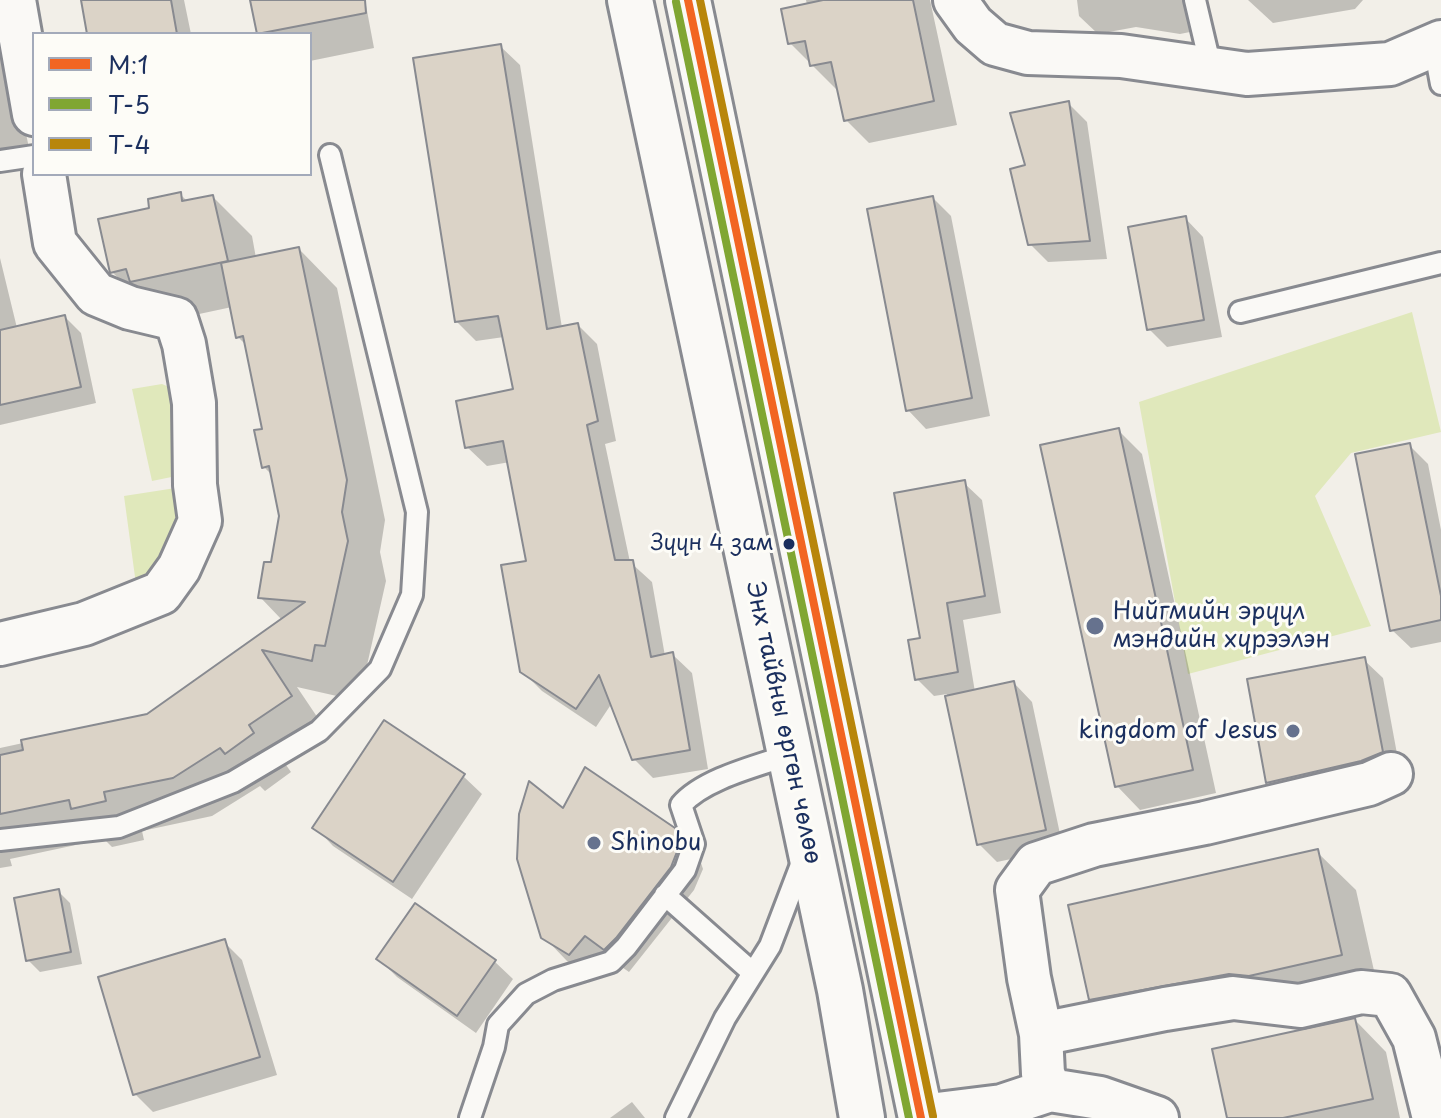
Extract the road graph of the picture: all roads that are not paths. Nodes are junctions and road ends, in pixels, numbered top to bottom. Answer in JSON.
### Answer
{"nodes":[{"id":1,"x":14,"y":0,"type":"edge"},
{"id":2,"x":630,"y":0,"type":"edge"},
{"id":3,"x":688,"y":0,"type":"edge"},
{"id":4,"x":955,"y":0,"type":"edge"},
{"id":5,"x":1195,"y":0,"type":"edge"},
{"id":6,"x":1439,"y":57,"type":"edge"},
{"id":7,"x":1211,"y":68,"type":"junction"},
{"id":8,"x":32,"y":103,"type":"edge"},
{"id":9,"x":330,"y":155,"type":"dead end"},
{"id":10,"x":32,"y":156,"type":"edge"},
{"id":11,"x":0,"y":161,"type":"edge"},
{"id":12,"x":44,"y":176,"type":"edge"},
{"id":13,"x":1441,"y":263,"type":"edge"},
{"id":14,"x":1240,"y":312,"type":"dead end"},
{"id":15,"x":0,"y":644,"type":"edge"},
{"id":16,"x":789,"y":755,"type":"junction"},
{"id":17,"x":1391,"y":774,"type":"dead end"},
{"id":18,"x":0,"y":840,"type":"edge"},
{"id":19,"x":808,"y":846,"type":"junction"},
{"id":20,"x":665,"y":895,"type":"junction"},
{"id":21,"x":753,"y":973,"type":"junction"},
{"id":22,"x":840,"y":990,"type":"junction"},
{"id":23,"x":1041,"y":1034,"type":"junction"},
{"id":24,"x":1050,"y":1090,"type":"junction"},
{"id":25,"x":921,"y":1117,"type":"edge"},
{"id":26,"x":470,"y":1118,"type":"edge"},
{"id":27,"x":676,"y":1118,"type":"edge"},
{"id":28,"x":840,"y":1118,"type":"edge"},
{"id":29,"x":862,"y":1118,"type":"edge"},
{"id":30,"x":1157,"y":1118,"type":"edge"},
{"id":31,"x":1434,"y":1118,"type":"edge"}],
"edges":[{"from":1,"to":8,"type":"street"},
{"from":2,"to":16,"type":"highway","name":"Энх тайвны өргөн чөлөө"},
{"from":3,"to":25,"type":"highway"},
{"from":4,"to":7,"type":"street"},
{"from":5,"to":7,"type":"lane"},
{"from":6,"to":7,"type":"street"},
{"from":9,"to":18,"type":"lane"},
{"from":10,"to":11,"type":"lane"},
{"from":12,"to":15,"type":"street"},
{"from":13,"to":14,"type":"lane"},
{"from":16,"to":19,"type":"highway","name":"Энх тайвны өргөн чөлөө"},
{"from":16,"to":20,"type":"lane"},
{"from":17,"to":23,"type":"street"},
{"from":19,"to":21,"type":"lane"},
{"from":19,"to":22,"type":"highway","name":"Энх тайвны өргөн чөлөө"},
{"from":20,"to":21,"type":"lane"},
{"from":20,"to":26,"type":"lane"},
{"from":21,"to":27,"type":"lane"},
{"from":22,"to":28,"type":"highway"},
{"from":22,"to":29,"type":"highway","name":"Энх тайвны өргөн чөлөө"},
{"from":23,"to":24,"type":"street"},
{"from":23,"to":31,"type":"street"},
{"from":24,"to":25,"type":"street"},
{"from":24,"to":30,"type":"street"}]}
